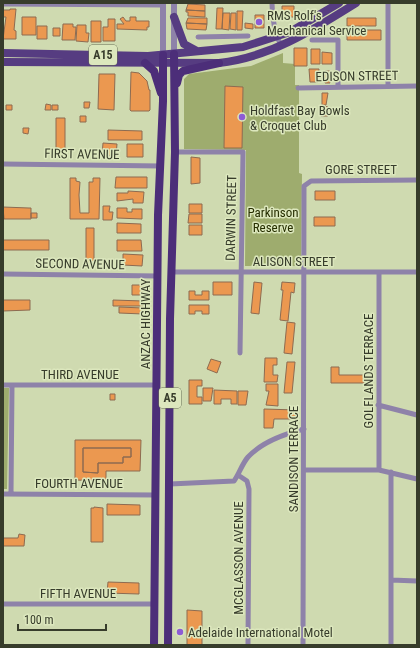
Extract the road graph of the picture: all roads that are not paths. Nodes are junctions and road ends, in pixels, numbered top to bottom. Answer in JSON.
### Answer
{"nodes":[{"id":1,"x":174,"y":3,"type":"edge"},
{"id":2,"x":272,"y":3,"type":"edge"},
{"id":3,"x":339,"y":3,"type":"edge"},
{"id":4,"x":356,"y":3,"type":"edge"},
{"id":5,"x":388,"y":3,"type":"edge"},
{"id":6,"x":3,"y":4,"type":"edge"},
{"id":7,"x":163,"y":4,"type":"edge"},
{"id":8,"x":174,"y":17,"type":"junction"},
{"id":9,"x":229,"y":36,"type":"junction"},
{"id":10,"x":248,"y":36,"type":"dead end"},
{"id":11,"x":198,"y":37,"type":"dead end"},
{"id":12,"x":277,"y":37,"type":"junction"},
{"id":13,"x":312,"y":40,"type":"dead end"},
{"id":14,"x":282,"y":46,"type":"junction"},
{"id":15,"x":230,"y":49,"type":"junction"},
{"id":16,"x":198,"y":52,"type":"junction"},
{"id":17,"x":3,"y":53,"type":"edge"},
{"id":18,"x":174,"y":54,"type":"junction"},
{"id":19,"x":163,"y":59,"type":"junction"},
{"id":20,"x":3,"y":62,"type":"edge"},
{"id":21,"x":145,"y":63,"type":"junction"},
{"id":22,"x":175,"y":63,"type":"junction"},
{"id":23,"x":219,"y":63,"type":"junction"},
{"id":24,"x":388,"y":85,"type":"junction"},
{"id":25,"x":338,"y":86,"type":"junction"},
{"id":26,"x":417,"y":86,"type":"edge"},
{"id":27,"x":298,"y":88,"type":"dead end"},
{"id":28,"x":176,"y":94,"type":"junction"},
{"id":29,"x":163,"y":101,"type":"junction"},
{"id":30,"x":175,"y":152,"type":"junction"},
{"id":31,"x":3,"y":164,"type":"edge"},
{"id":32,"x":160,"y":166,"type":"junction"},
{"id":33,"x":417,"y":180,"type":"edge"},
{"id":34,"x":306,"y":184,"type":"joint"},
{"id":35,"x":172,"y":205,"type":"junction"},
{"id":36,"x":158,"y":215,"type":"junction"},
{"id":37,"x":172,"y":226,"type":"junction"},
{"id":38,"x":158,"y":228,"type":"junction"},
{"id":39,"x":172,"y":272,"type":"junction"},
{"id":40,"x":241,"y":272,"type":"junction"},
{"id":41,"x":305,"y":272,"type":"junction"},
{"id":42,"x":379,"y":272,"type":"junction"},
{"id":43,"x":417,"y":272,"type":"edge"},
{"id":44,"x":3,"y":274,"type":"edge"},
{"id":45,"x":158,"y":276,"type":"junction"},
{"id":46,"x":170,"y":319,"type":"junction"},
{"id":47,"x":157,"y":326,"type":"junction"},
{"id":48,"x":157,"y":337,"type":"junction"},
{"id":49,"x":171,"y":337,"type":"junction"},
{"id":50,"x":240,"y":353,"type":"dead end"},
{"id":51,"x":3,"y":385,"type":"edge"},
{"id":52,"x":12,"y":385,"type":"junction"},
{"id":53,"x":157,"y":385,"type":"junction"},
{"id":54,"x":378,"y":405,"type":"junction"},
{"id":55,"x":417,"y":415,"type":"edge"},
{"id":56,"x":304,"y":430,"type":"junction"},
{"id":57,"x":304,"y":470,"type":"junction"},
{"id":58,"x":378,"y":470,"type":"junction"},
{"id":59,"x":391,"y":472,"type":"junction"},
{"id":60,"x":238,"y":475,"type":"junction"},
{"id":61,"x":417,"y":479,"type":"edge"},
{"id":62,"x":170,"y":484,"type":"junction"},
{"id":63,"x":3,"y":494,"type":"edge"},
{"id":64,"x":11,"y":494,"type":"junction"},
{"id":65,"x":156,"y":494,"type":"junction"},
{"id":66,"x":169,"y":533,"type":"junction"},
{"id":67,"x":155,"y":542,"type":"junction"},
{"id":68,"x":169,"y":552,"type":"junction"},
{"id":69,"x":155,"y":553,"type":"junction"},
{"id":70,"x":391,"y":580,"type":"junction"},
{"id":71,"x":417,"y":581,"type":"edge"},
{"id":72,"x":3,"y":604,"type":"edge"},
{"id":73,"x":154,"y":604,"type":"junction"},
{"id":74,"x":154,"y":645,"type":"edge"},
{"id":75,"x":168,"y":645,"type":"edge"},
{"id":76,"x":248,"y":645,"type":"edge"},
{"id":77,"x":303,"y":645,"type":"edge"},
{"id":78,"x":391,"y":645,"type":"edge"}],
"edges":[{"from":1,"to":8,"type":"street","name":"ANZAC HIGHWAY"},
{"from":2,"to":12,"type":"street"},
{"from":3,"to":12,"type":"main road","number":"A15"},
{"from":4,"to":14,"type":"main road","number":"A15"},
{"from":5,"to":24,"type":"street"},
{"from":6,"to":7,"type":"street"},
{"from":7,"to":19,"type":"street","name":"ANZAC HIGHWAY"},
{"from":8,"to":16,"type":"main road"},
{"from":8,"to":18,"type":"street","name":"ANZAC HIGHWAY"},
{"from":9,"to":10,"type":"street"},
{"from":9,"to":11,"type":"street"},
{"from":9,"to":15,"type":"street"},
{"from":12,"to":14,"type":"street"},
{"from":12,"to":15,"type":"main road","number":"A15"},
{"from":13,"to":25,"type":"street"},
{"from":14,"to":23,"type":"main road","number":"A15"},
{"from":15,"to":16,"type":"main road","number":"A15"},
{"from":16,"to":18,"type":"main road","number":"A15"},
{"from":17,"to":19,"type":"main road","number":"A15"},
{"from":18,"to":19,"type":"main road","number":"A15"},
{"from":18,"to":22,"type":"highway","name":"ANZAC HIGHWAY","number":"A5"},
{"from":19,"to":21,"type":"main road","number":"A15"},
{"from":19,"to":22,"type":"main road","number":"A15"},
{"from":19,"to":29,"type":"highway","name":"ANZAC HIGHWAY","number":"A5"},
{"from":20,"to":21,"type":"main road","number":"A15"},
{"from":21,"to":29,"type":"highway"},
{"from":22,"to":23,"type":"main road","number":"A15"},
{"from":22,"to":28,"type":"highway","name":"ANZAC HIGHWAY","number":"A5"},
{"from":23,"to":28,"type":"highway"},
{"from":24,"to":25,"type":"street","name":"EDISON STREET"},
{"from":24,"to":26,"type":"street","name":"EDISON STREET"},
{"from":25,"to":27,"type":"street","name":"EDISON STREET"},
{"from":28,"to":30,"type":"highway","name":"ANZAC HIGHWAY","number":"A5"},
{"from":29,"to":32,"type":"highway","name":"ANZAC HIGHWAY","number":"A5"},
{"from":30,"to":35,"type":"highway","name":"ANZAC HIGHWAY","number":"A5"},
{"from":30,"to":40,"type":"street","name":"DARWIN STREET"},
{"from":31,"to":32,"type":"street","name":"FIRST AVENUE"},
{"from":32,"to":36,"type":"highway","name":"ANZAC HIGHWAY","number":"A5"},
{"from":33,"to":34,"type":"street","name":"GORE STREET"},
{"from":34,"to":41,"type":"street","name":"SANDISON TERRACE"},
{"from":35,"to":36,"type":"highway"},
{"from":35,"to":37,"type":"highway","name":"ANZAC HIGHWAY","number":"A5"},
{"from":36,"to":38,"type":"highway","name":"ANZAC HIGHWAY","number":"A5"},
{"from":37,"to":38,"type":"highway"},
{"from":37,"to":39,"type":"highway","name":"ANZAC HIGHWAY","number":"A5"},
{"from":38,"to":45,"type":"highway","name":"ANZAC HIGHWAY","number":"A5"},
{"from":39,"to":40,"type":"street","name":"ALISON STREET"},
{"from":39,"to":46,"type":"highway","name":"ANZAC HIGHWAY","number":"A5"},
{"from":40,"to":41,"type":"street","name":"ALISON STREET"},
{"from":40,"to":50,"type":"street","name":"DARWIN STREET"},
{"from":41,"to":42,"type":"street","name":"ALISON STREET"},
{"from":41,"to":56,"type":"street","name":"SANDISON TERRACE"},
{"from":42,"to":43,"type":"street","name":"ALISON STREET"},
{"from":42,"to":54,"type":"street","name":"GOLFLANDS TERRACE"},
{"from":44,"to":45,"type":"street","name":"SECOND AVENUE"},
{"from":45,"to":47,"type":"highway","name":"ANZAC HIGHWAY","number":"A5"},
{"from":46,"to":47,"type":"highway"},
{"from":46,"to":49,"type":"highway","name":"ANZAC HIGHWAY","number":"A5"},
{"from":47,"to":48,"type":"highway","name":"ANZAC HIGHWAY","number":"A5"},
{"from":48,"to":49,"type":"highway"},
{"from":48,"to":53,"type":"highway","name":"ANZAC HIGHWAY","number":"A5"},
{"from":49,"to":62,"type":"highway","name":"ANZAC HIGHWAY","number":"A5"},
{"from":51,"to":52,"type":"street","name":"THIRD AVENUE"},
{"from":52,"to":53,"type":"street","name":"THIRD AVENUE"},
{"from":52,"to":64,"type":"street"},
{"from":53,"to":65,"type":"highway","name":"ANZAC HIGHWAY","number":"A5"},
{"from":54,"to":55,"type":"street"},
{"from":54,"to":58,"type":"street","name":"GOLFLANDS TERRACE"},
{"from":56,"to":57,"type":"street","name":"SANDISON TERRACE"},
{"from":56,"to":60,"type":"street"},
{"from":57,"to":58,"type":"street"},
{"from":57,"to":77,"type":"street","name":"SANDISON TERRACE"},
{"from":58,"to":59,"type":"street"},
{"from":59,"to":61,"type":"street"},
{"from":59,"to":70,"type":"street"},
{"from":60,"to":62,"type":"street"},
{"from":60,"to":76,"type":"street","name":"MCGLASSON AVENUE"},
{"from":62,"to":66,"type":"highway","name":"ANZAC HIGHWAY","number":"A5"},
{"from":63,"to":64,"type":"street","name":"FOURTH AVENUE"},
{"from":64,"to":65,"type":"street","name":"FOURTH AVENUE"},
{"from":65,"to":67,"type":"highway","name":"ANZAC HIGHWAY","number":"A5"},
{"from":66,"to":67,"type":"highway"},
{"from":66,"to":68,"type":"highway","name":"ANZAC HIGHWAY","number":"A5"},
{"from":67,"to":69,"type":"highway","name":"ANZAC HIGHWAY","number":"A5"},
{"from":68,"to":69,"type":"highway"},
{"from":68,"to":75,"type":"highway","name":"ANZAC HIGHWAY","number":"A5"},
{"from":69,"to":73,"type":"highway","name":"ANZAC HIGHWAY","number":"A5"},
{"from":70,"to":71,"type":"street"},
{"from":70,"to":78,"type":"street"},
{"from":72,"to":73,"type":"street","name":"FIFTH AVENUE"},
{"from":73,"to":74,"type":"highway","name":"ANZAC HIGHWAY","number":"A5"}]}
